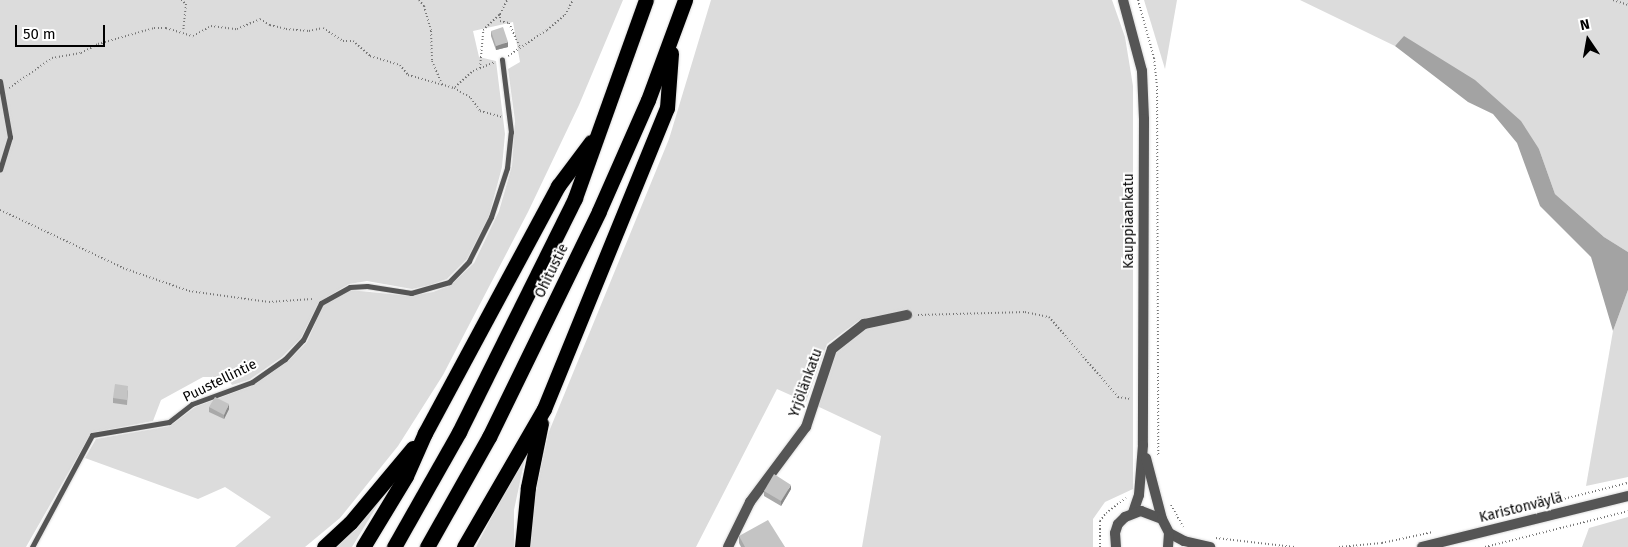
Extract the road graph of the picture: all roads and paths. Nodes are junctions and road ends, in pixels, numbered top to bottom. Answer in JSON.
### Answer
{"nodes":[{"id":1,"x":181,"y":0,"type":"edge"},
{"id":2,"x":419,"y":0,"type":"edge"},
{"id":3,"x":507,"y":0,"type":"edge"},
{"id":4,"x":573,"y":0,"type":"edge"},
{"id":5,"x":646,"y":0,"type":"edge"},
{"id":6,"x":685,"y":0,"type":"edge"},
{"id":7,"x":1123,"y":0,"type":"edge"},
{"id":8,"x":1138,"y":0,"type":"edge"},
{"id":9,"x":1613,"y":0,"type":"edge"},
{"id":10,"x":1628,"y":5,"type":"edge"},
{"id":11,"x":500,"y":14,"type":"junction"},
{"id":12,"x":183,"y":32,"type":"junction"},
{"id":13,"x":672,"y":39,"type":"junction"},
{"id":14,"x":521,"y":49,"type":"junction"},
{"id":15,"x":502,"y":60,"type":"junction"},
{"id":16,"x":480,"y":68,"type":"junction"},
{"id":17,"x":0,"y":81,"type":"edge"},
{"id":18,"x":442,"y":86,"type":"junction"},
{"id":19,"x":454,"y":88,"type":"junction"},
{"id":20,"x":4,"y":91,"type":"junction"},
{"id":21,"x":509,"y":116,"type":"junction"},
{"id":22,"x":598,"y":134,"type":"junction"},
{"id":23,"x":0,"y":169,"type":"edge"},
{"id":24,"x":0,"y":210,"type":"edge"},
{"id":25,"x":330,"y":298,"type":"junction"},
{"id":26,"x":906,"y":315,"type":"joint"},
{"id":27,"x":1144,"y":400,"type":"junction"},
{"id":28,"x":544,"y":409,"type":"junction"},
{"id":29,"x":425,"y":433,"type":"junction"},
{"id":30,"x":1143,"y":445,"type":"junction"},
{"id":31,"x":1158,"y":456,"type":"dead end"},
{"id":32,"x":1628,"y":483,"type":"edge"},
{"id":33,"x":1628,"y":496,"type":"edge"},
{"id":34,"x":1169,"y":500,"type":"dead end"},
{"id":35,"x":1550,"y":503,"type":"dead end"},
{"id":36,"x":1628,"y":511,"type":"edge"},
{"id":37,"x":1133,"y":512,"type":"junction"},
{"id":38,"x":1162,"y":519,"type":"junction"},
{"id":39,"x":1435,"y":531,"type":"dead end"},
{"id":40,"x":1169,"y":533,"type":"junction"},
{"id":41,"x":1184,"y":542,"type":"junction"},
{"id":42,"x":1212,"y":542,"type":"edge"},
{"id":43,"x":32,"y":547,"type":"edge"},
{"id":44,"x":324,"y":547,"type":"edge"},
{"id":45,"x":363,"y":547,"type":"edge"},
{"id":46,"x":394,"y":547,"type":"edge"},
{"id":47,"x":427,"y":547,"type":"edge"},
{"id":48,"x":464,"y":547,"type":"edge"},
{"id":49,"x":522,"y":547,"type":"edge"},
{"id":50,"x":728,"y":547,"type":"edge"},
{"id":51,"x":1116,"y":547,"type":"edge"},
{"id":52,"x":1168,"y":547,"type":"edge"},
{"id":53,"x":1294,"y":547,"type":"edge"},
{"id":54,"x":1339,"y":547,"type":"edge"},
{"id":55,"x":1422,"y":547,"type":"edge"},
{"id":56,"x":1484,"y":547,"type":"edge"}],
"edges":[{"from":1,"to":12,"type":"path"},
{"from":2,"to":18,"type":"path"},
{"from":3,"to":11,"type":"path"},
{"from":4,"to":14,"type":"path"},
{"from":5,"to":22,"type":"highway","name":"Ohitustie"},
{"from":6,"to":13,"type":"highway","name":"Ohitustie"},
{"from":7,"to":27,"type":"street","name":"Kauppiaankatu"},
{"from":8,"to":31,"type":"path"},
{"from":9,"to":10,"type":"path"},
{"from":11,"to":14,"type":"path"},
{"from":11,"to":16,"type":"path"},
{"from":12,"to":18,"type":"path"},
{"from":12,"to":20,"type":"path"},
{"from":13,"to":28,"type":"highway"},
{"from":13,"to":47,"type":"highway","name":"Ohitustie"},
{"from":14,"to":15,"type":"path"},
{"from":15,"to":16,"type":"path"},
{"from":15,"to":21,"type":"lane","name":"Puustellintie"},
{"from":16,"to":19,"type":"path"},
{"from":17,"to":20,"type":"lane"},
{"from":18,"to":19,"type":"path"},
{"from":19,"to":21,"type":"path"},
{"from":20,"to":23,"type":"lane"},
{"from":21,"to":25,"type":"lane","name":"Puustellintie"},
{"from":22,"to":29,"type":"highway"},
{"from":22,"to":46,"type":"highway","name":"Ohitustie"},
{"from":24,"to":25,"type":"path"},
{"from":25,"to":43,"type":"lane","name":"Puustellintie"},
{"from":26,"to":27,"type":"path"},
{"from":26,"to":50,"type":"street","name":"Yrjölänkatu"},
{"from":27,"to":30,"type":"street","name":"Kauppiaankatu"},
{"from":28,"to":48,"type":"highway"},
{"from":28,"to":49,"type":"highway"},
{"from":29,"to":44,"type":"highway"},
{"from":29,"to":45,"type":"highway"},
{"from":30,"to":37,"type":"street","name":"Kauppiaankatu"},
{"from":30,"to":38,"type":"street","name":"Kauppiaankatu"},
{"from":32,"to":35,"type":"path"},
{"from":33,"to":55,"type":"street","name":"Karistonväylä"},
{"from":34,"to":41,"type":"path"},
{"from":36,"to":56,"type":"path"},
{"from":37,"to":38,"type":"street"},
{"from":37,"to":51,"type":"street"},
{"from":38,"to":40,"type":"street","name":"Kauppiaankatu"},
{"from":39,"to":54,"type":"path"},
{"from":40,"to":41,"type":"street"},
{"from":40,"to":52,"type":"street"},
{"from":41,"to":42,"type":"street"},
{"from":42,"to":53,"type":"path"}]}
